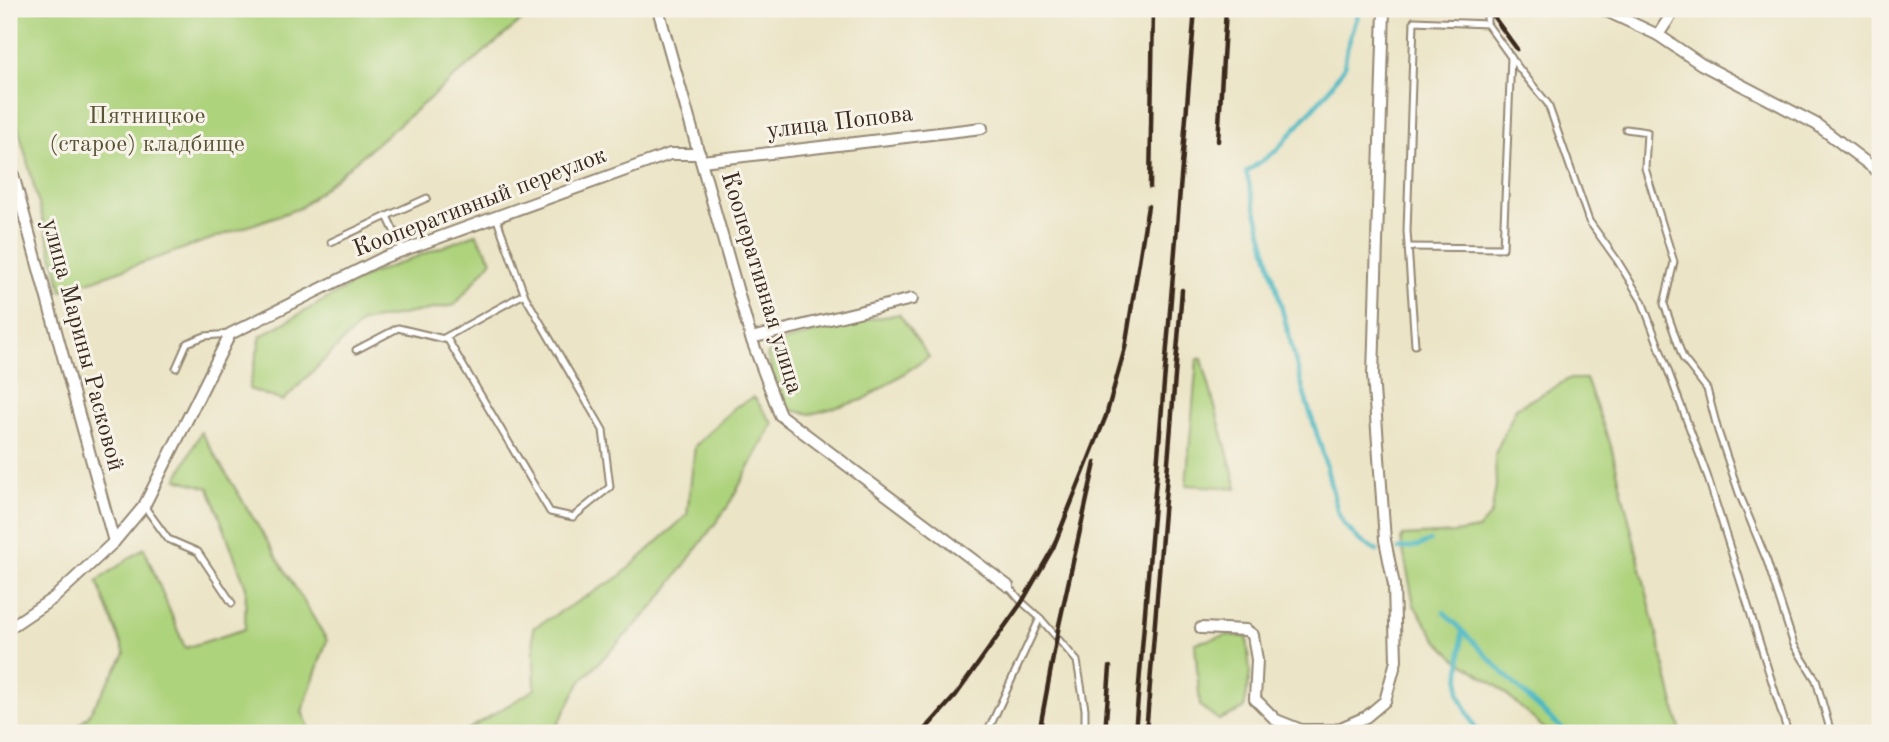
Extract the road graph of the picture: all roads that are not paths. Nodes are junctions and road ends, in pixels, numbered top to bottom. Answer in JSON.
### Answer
{"nodes":[{"id":1,"x":657,"y":9,"type":"edge"},
{"id":2,"x":1384,"y":9,"type":"edge"},
{"id":3,"x":1487,"y":9,"type":"edge"},
{"id":4,"x":1602,"y":9,"type":"edge"},
{"id":5,"x":1675,"y":9,"type":"edge"},
{"id":6,"x":1488,"y":24,"type":"junction"},
{"id":7,"x":1658,"y":35,"type":"junction"},
{"id":8,"x":1511,"y":57,"type":"junction"},
{"id":9,"x":982,"y":128,"type":"dead end"},
{"id":10,"x":1626,"y":129,"type":"dead end"},
{"id":11,"x":701,"y":158,"type":"junction"},
{"id":12,"x":9,"y":160,"type":"edge"},
{"id":13,"x":1880,"y":173,"type":"edge"},
{"id":14,"x":427,"y":198,"type":"dead end"},
{"id":15,"x":387,"y":216,"type":"junction"},
{"id":16,"x":496,"y":217,"type":"junction"},
{"id":17,"x":331,"y":242,"type":"dead end"},
{"id":18,"x":1408,"y":247,"type":"junction"},
{"id":19,"x":403,"y":250,"type":"junction"},
{"id":20,"x":524,"y":294,"type":"junction"},
{"id":21,"x":912,"y":299,"type":"dead end"},
{"id":22,"x":230,"y":334,"type":"junction"},
{"id":23,"x":443,"y":338,"type":"junction"},
{"id":24,"x":751,"y":338,"type":"junction"},
{"id":25,"x":1415,"y":345,"type":"dead end"},
{"id":26,"x":356,"y":350,"type":"dead end"},
{"id":27,"x":176,"y":368,"type":"dead end"},
{"id":28,"x":144,"y":506,"type":"junction"},
{"id":29,"x":114,"y":542,"type":"junction"},
{"id":30,"x":1008,"y":586,"type":"joint"},
{"id":31,"x":232,"y":603,"type":"dead end"},
{"id":32,"x":1040,"y":618,"type":"junction"},
{"id":33,"x":9,"y":628,"type":"edge"},
{"id":34,"x":1201,"y":628,"type":"dead end"},
{"id":35,"x":987,"y":733,"type":"edge"},
{"id":36,"x":1085,"y":733,"type":"edge"},
{"id":37,"x":1788,"y":733,"type":"edge"},
{"id":38,"x":1831,"y":733,"type":"edge"}],
"edges":[{"from":1,"to":11,"type":"street","name":"Кооперативная улица"},
{"from":2,"to":34,"type":"street"},
{"from":3,"to":6,"type":"lane"},
{"from":4,"to":7,"type":"street"},
{"from":5,"to":7,"type":"street"},
{"from":6,"to":8,"type":"lane"},
{"from":6,"to":18,"type":"lane"},
{"from":7,"to":13,"type":"street"},
{"from":8,"to":18,"type":"lane"},
{"from":8,"to":37,"type":"lane"},
{"from":9,"to":11,"type":"street","name":"улица Попова"},
{"from":10,"to":38,"type":"lane"},
{"from":11,"to":16,"type":"street","name":"Кооперативный переулок"},
{"from":11,"to":24,"type":"street","name":"Кооперативная улица"},
{"from":12,"to":29,"type":"street","name":"улица Марины Расковой"},
{"from":14,"to":15,"type":"lane"},
{"from":15,"to":17,"type":"lane"},
{"from":15,"to":19,"type":"lane"},
{"from":16,"to":19,"type":"street","name":"Кооперативный переулок"},
{"from":16,"to":20,"type":"lane"},
{"from":18,"to":25,"type":"lane"},
{"from":19,"to":22,"type":"street","name":"Кооперативный переулок"},
{"from":20,"to":23,"type":"lane"},
{"from":20,"to":23,"type":"lane"},
{"from":21,"to":24,"type":"street"},
{"from":22,"to":27,"type":"lane"},
{"from":22,"to":28,"type":"street"},
{"from":23,"to":26,"type":"lane"},
{"from":24,"to":30,"type":"street","name":"Кооперативная улица"},
{"from":28,"to":29,"type":"street"},
{"from":28,"to":31,"type":"lane"},
{"from":29,"to":33,"type":"street"},
{"from":30,"to":32,"type":"lane"},
{"from":32,"to":35,"type":"lane"},
{"from":32,"to":36,"type":"lane"}]}
